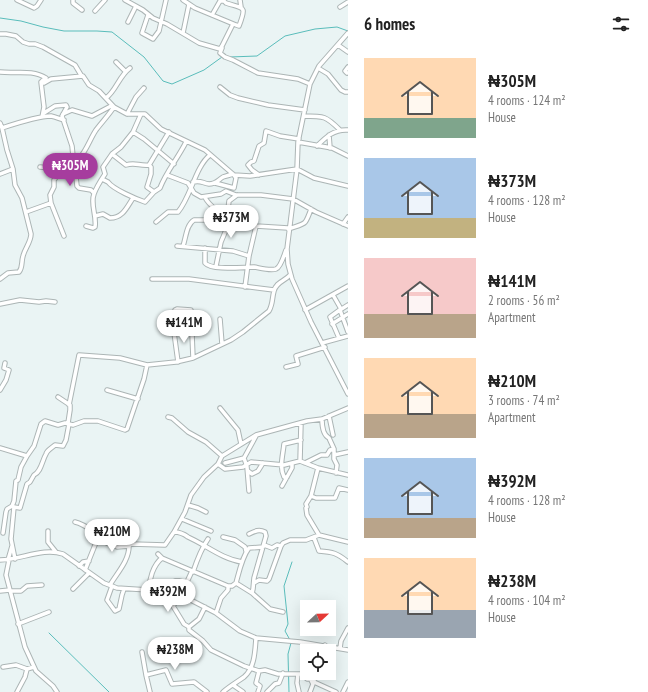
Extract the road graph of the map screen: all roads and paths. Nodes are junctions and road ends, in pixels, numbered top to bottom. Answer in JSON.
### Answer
{"nodes":[{"id":1,"x":17,"y":0,"type":"edge"},
{"id":2,"x":41,"y":0,"type":"edge"},
{"id":3,"x":73,"y":0,"type":"edge"},
{"id":4,"x":105,"y":0,"type":"edge"},
{"id":5,"x":125,"y":0,"type":"edge"},
{"id":6,"x":166,"y":0,"type":"edge"},
{"id":7,"x":183,"y":0,"type":"edge"},
{"id":8,"x":224,"y":0,"type":"edge"},
{"id":9,"x":240,"y":0,"type":"edge"},
{"id":10,"x":348,"y":2,"type":"edge"},
{"id":11,"x":189,"y":4,"type":"junction"},
{"id":12,"x":136,"y":6,"type":"junction"},
{"id":13,"x":241,"y":7,"type":"junction"},
{"id":14,"x":340,"y":7,"type":"dead end"},
{"id":15,"x":82,"y":10,"type":"dead end"},
{"id":16,"x":95,"y":11,"type":"dead end"},
{"id":17,"x":148,"y":15,"type":"junction"},
{"id":18,"x":212,"y":15,"type":"junction"},
{"id":19,"x":160,"y":21,"type":"junction"},
{"id":20,"x":128,"y":22,"type":"dead end"},
{"id":21,"x":233,"y":24,"type":"junction"},
{"id":22,"x":183,"y":33,"type":"junction"},
{"id":23,"x":348,"y":33,"type":"edge"},
{"id":24,"x":0,"y":34,"type":"edge"},
{"id":25,"x":338,"y":45,"type":"junction"},
{"id":26,"x":222,"y":46,"type":"junction"},
{"id":27,"x":348,"y":52,"type":"edge"},
{"id":28,"x":116,"y":62,"type":"dead end"},
{"id":29,"x":348,"y":67,"type":"edge"},
{"id":30,"x":130,"y":68,"type":"dead end"},
{"id":31,"x":318,"y":68,"type":"junction"},
{"id":32,"x":125,"y":71,"type":"junction"},
{"id":33,"x":0,"y":72,"type":"edge"},
{"id":34,"x":346,"y":73,"type":"dead end"},
{"id":35,"x":82,"y":76,"type":"junction"},
{"id":36,"x":41,"y":82,"type":"junction"},
{"id":37,"x":310,"y":84,"type":"junction"},
{"id":38,"x":220,"y":87,"type":"dead end"},
{"id":39,"x":144,"y":88,"type":"dead end"},
{"id":40,"x":348,"y":93,"type":"edge"},
{"id":41,"x":106,"y":98,"type":"junction"},
{"id":42,"x":44,"y":107,"type":"junction"},
{"id":43,"x":112,"y":107,"type":"junction"},
{"id":44,"x":50,"y":109,"type":"junction"},
{"id":45,"x":305,"y":110,"type":"junction"},
{"id":46,"x":44,"y":113,"type":"junction"},
{"id":47,"x":63,"y":114,"type":"junction"},
{"id":48,"x":127,"y":114,"type":"junction"},
{"id":49,"x":141,"y":114,"type":"junction"},
{"id":50,"x":304,"y":116,"type":"junction"},
{"id":51,"x":42,"y":117,"type":"junction"},
{"id":52,"x":64,"y":120,"type":"junction"},
{"id":53,"x":0,"y":123,"type":"edge"},
{"id":54,"x":2,"y":128,"type":"junction"},
{"id":55,"x":340,"y":130,"type":"junction"},
{"id":56,"x":348,"y":130,"type":"edge"},
{"id":57,"x":133,"y":132,"type":"junction"},
{"id":58,"x":169,"y":132,"type":"junction"},
{"id":59,"x":329,"y":134,"type":"junction"},
{"id":60,"x":299,"y":141,"type":"junction"},
{"id":61,"x":186,"y":142,"type":"junction"},
{"id":62,"x":317,"y":146,"type":"junction"},
{"id":63,"x":330,"y":148,"type":"junction"},
{"id":64,"x":158,"y":150,"type":"junction"},
{"id":65,"x":112,"y":154,"type":"junction"},
{"id":66,"x":210,"y":155,"type":"junction"},
{"id":67,"x":348,"y":156,"type":"edge"},
{"id":68,"x":77,"y":159,"type":"junction"},
{"id":69,"x":174,"y":164,"type":"junction"},
{"id":70,"x":148,"y":166,"type":"junction"},
{"id":71,"x":40,"y":167,"type":"dead end"},
{"id":72,"x":13,"y":168,"type":"junction"},
{"id":73,"x":60,"y":169,"type":"junction"},
{"id":74,"x":297,"y":169,"type":"junction"},
{"id":75,"x":0,"y":174,"type":"edge"},
{"id":76,"x":234,"y":174,"type":"junction"},
{"id":77,"x":259,"y":175,"type":"junction"},
{"id":78,"x":167,"y":176,"type":"junction"},
{"id":79,"x":102,"y":179,"type":"junction"},
{"id":80,"x":194,"y":182,"type":"junction"},
{"id":81,"x":188,"y":183,"type":"junction"},
{"id":82,"x":215,"y":183,"type":"junction"},
{"id":83,"x":222,"y":185,"type":"junction"},
{"id":84,"x":348,"y":186,"type":"edge"},
{"id":85,"x":191,"y":189,"type":"junction"},
{"id":86,"x":228,"y":191,"type":"junction"},
{"id":87,"x":154,"y":192,"type":"junction"},
{"id":88,"x":94,"y":193,"type":"junction"},
{"id":89,"x":237,"y":195,"type":"junction"},
{"id":90,"x":205,"y":197,"type":"junction"},
{"id":91,"x":134,"y":198,"type":"junction"},
{"id":92,"x":293,"y":199,"type":"junction"},
{"id":93,"x":51,"y":204,"type":"junction"},
{"id":94,"x":311,"y":209,"type":"junction"},
{"id":95,"x":26,"y":212,"type":"junction"},
{"id":96,"x":95,"y":216,"type":"junction"},
{"id":97,"x":348,"y":216,"type":"edge"},
{"id":98,"x":220,"y":221,"type":"junction"},
{"id":99,"x":156,"y":222,"type":"dead end"},
{"id":100,"x":229,"y":223,"type":"junction"},
{"id":101,"x":343,"y":224,"type":"junction"},
{"id":102,"x":86,"y":226,"type":"dead end"},
{"id":103,"x":256,"y":226,"type":"junction"},
{"id":104,"x":348,"y":226,"type":"edge"},
{"id":105,"x":288,"y":228,"type":"junction"},
{"id":106,"x":64,"y":236,"type":"dead end"},
{"id":107,"x":177,"y":246,"type":"dead end"},
{"id":108,"x":183,"y":246,"type":"junction"},
{"id":109,"x":205,"y":248,"type":"junction"},
{"id":110,"x":220,"y":249,"type":"junction"},
{"id":111,"x":287,"y":249,"type":"junction"},
{"id":112,"x":249,"y":256,"type":"junction"},
{"id":113,"x":216,"y":266,"type":"junction"},
{"id":114,"x":247,"y":268,"type":"junction"},
{"id":115,"x":290,"y":275,"type":"junction"},
{"id":116,"x":0,"y":279,"type":"edge"},
{"id":117,"x":152,"y":279,"type":"dead end"},
{"id":118,"x":348,"y":286,"type":"edge"},
{"id":119,"x":245,"y":287,"type":"junction"},
{"id":120,"x":274,"y":290,"type":"junction"},
{"id":121,"x":333,"y":295,"type":"junction"},
{"id":122,"x":55,"y":302,"type":"dead end"},
{"id":123,"x":0,"y":304,"type":"edge"},
{"id":124,"x":348,"y":305,"type":"edge"},
{"id":125,"x":305,"y":310,"type":"junction"},
{"id":126,"x":340,"y":310,"type":"junction"},
{"id":127,"x":348,"y":314,"type":"edge"},
{"id":128,"x":343,"y":317,"type":"junction"},
{"id":129,"x":220,"y":319,"type":"dead end"},
{"id":130,"x":332,"y":324,"type":"junction"},
{"id":131,"x":348,"y":332,"type":"edge"},
{"id":132,"x":348,"y":336,"type":"edge"},
{"id":133,"x":339,"y":338,"type":"junction"},
{"id":134,"x":322,"y":343,"type":"junction"},
{"id":135,"x":222,"y":344,"type":"junction"},
{"id":136,"x":325,"y":348,"type":"junction"},
{"id":137,"x":193,"y":358,"type":"junction"},
{"id":138,"x":5,"y":362,"type":"dead end"},
{"id":139,"x":178,"y":362,"type":"junction"},
{"id":140,"x":147,"y":364,"type":"junction"},
{"id":141,"x":286,"y":367,"type":"dead end"},
{"id":142,"x":0,"y":390,"type":"edge"},
{"id":143,"x":107,"y":390,"type":"dead end"},
{"id":144,"x":348,"y":394,"type":"edge"},
{"id":145,"x":58,"y":397,"type":"dead end"},
{"id":146,"x":138,"y":399,"type":"junction"},
{"id":147,"x":69,"y":405,"type":"junction"},
{"id":148,"x":220,"y":408,"type":"dead end"},
{"id":149,"x":348,"y":408,"type":"edge"},
{"id":150,"x":329,"y":416,"type":"junction"},
{"id":151,"x":168,"y":417,"type":"dead end"},
{"id":152,"x":322,"y":418,"type":"junction"},
{"id":153,"x":68,"y":423,"type":"junction"},
{"id":154,"x":301,"y":423,"type":"junction"},
{"id":155,"x":256,"y":435,"type":"junction"},
{"id":156,"x":333,"y":435,"type":"dead end"},
{"id":157,"x":301,"y":440,"type":"junction"},
{"id":158,"x":241,"y":444,"type":"junction"},
{"id":159,"x":0,"y":448,"type":"edge"},
{"id":160,"x":334,"y":449,"type":"junction"},
{"id":161,"x":348,"y":452,"type":"edge"},
{"id":162,"x":334,"y":455,"type":"junction"},
{"id":163,"x":27,"y":456,"type":"junction"},
{"id":164,"x":221,"y":457,"type":"junction"},
{"id":165,"x":244,"y":458,"type":"junction"},
{"id":166,"x":300,"y":460,"type":"junction"},
{"id":167,"x":225,"y":463,"type":"junction"},
{"id":168,"x":264,"y":463,"type":"junction"},
{"id":169,"x":305,"y":463,"type":"junction"},
{"id":170,"x":218,"y":464,"type":"junction"},
{"id":171,"x":292,"y":464,"type":"junction"},
{"id":172,"x":282,"y":465,"type":"junction"},
{"id":173,"x":247,"y":467,"type":"junction"},
{"id":174,"x":229,"y":468,"type":"junction"},
{"id":175,"x":318,"y":468,"type":"junction"},
{"id":176,"x":336,"y":473,"type":"junction"},
{"id":177,"x":348,"y":475,"type":"edge"},
{"id":178,"x":287,"y":477,"type":"junction"},
{"id":179,"x":282,"y":486,"type":"dead end"},
{"id":180,"x":348,"y":490,"type":"edge"},
{"id":181,"x":249,"y":491,"type":"dead end"},
{"id":182,"x":311,"y":496,"type":"junction"},
{"id":183,"x":188,"y":505,"type":"junction"},
{"id":184,"x":206,"y":512,"type":"dead end"},
{"id":185,"x":182,"y":518,"type":"junction"},
{"id":186,"x":75,"y":522,"type":"dead end"},
{"id":187,"x":2,"y":524,"type":"edge"},
{"id":188,"x":212,"y":530,"type":"dead end"},
{"id":189,"x":48,"y":531,"type":"dead end"},
{"id":190,"x":174,"y":532,"type":"junction"},
{"id":191,"x":2,"y":534,"type":"edge"},
{"id":192,"x":249,"y":534,"type":"dead end"},
{"id":193,"x":11,"y":535,"type":"junction"},
{"id":194,"x":319,"y":536,"type":"junction"},
{"id":195,"x":223,"y":537,"type":"dead end"},
{"id":196,"x":314,"y":538,"type":"junction"},
{"id":197,"x":97,"y":539,"type":"junction"},
{"id":198,"x":208,"y":539,"type":"dead end"},
{"id":199,"x":348,"y":542,"type":"edge"},
{"id":200,"x":12,"y":544,"type":"junction"},
{"id":201,"x":204,"y":544,"type":"junction"},
{"id":202,"x":129,"y":546,"type":"junction"},
{"id":203,"x":264,"y":546,"type":"junction"},
{"id":204,"x":281,"y":546,"type":"junction"},
{"id":205,"x":246,"y":551,"type":"junction"},
{"id":206,"x":56,"y":552,"type":"junction"},
{"id":207,"x":158,"y":554,"type":"dead end"},
{"id":208,"x":162,"y":558,"type":"junction"},
{"id":209,"x":15,"y":559,"type":"junction"},
{"id":210,"x":0,"y":560,"type":"edge"},
{"id":211,"x":9,"y":560,"type":"junction"},
{"id":212,"x":89,"y":561,"type":"junction"},
{"id":213,"x":242,"y":562,"type":"junction"},
{"id":214,"x":348,"y":562,"type":"edge"},
{"id":215,"x":79,"y":566,"type":"junction"},
{"id":216,"x":85,"y":570,"type":"junction"},
{"id":217,"x":193,"y":571,"type":"junction"},
{"id":218,"x":89,"y":573,"type":"junction"},
{"id":219,"x":187,"y":583,"type":"junction"},
{"id":220,"x":236,"y":583,"type":"junction"},
{"id":221,"x":254,"y":583,"type":"junction"},
{"id":222,"x":42,"y":585,"type":"dead end"},
{"id":223,"x":111,"y":585,"type":"junction"},
{"id":224,"x":228,"y":586,"type":"junction"},
{"id":225,"x":73,"y":589,"type":"dead end"},
{"id":226,"x":124,"y":589,"type":"junction"},
{"id":227,"x":149,"y":590,"type":"junction"},
{"id":228,"x":0,"y":591,"type":"edge"},
{"id":229,"x":10,"y":591,"type":"junction"},
{"id":230,"x":164,"y":591,"type":"junction"},
{"id":231,"x":252,"y":593,"type":"junction"},
{"id":232,"x":181,"y":595,"type":"junction"},
{"id":233,"x":205,"y":608,"type":"junction"},
{"id":234,"x":49,"y":612,"type":"dead end"},
{"id":235,"x":283,"y":612,"type":"dead end"},
{"id":236,"x":216,"y":613,"type":"junction"},
{"id":237,"x":18,"y":624,"type":"junction"},
{"id":238,"x":189,"y":627,"type":"junction"},
{"id":239,"x":348,"y":628,"type":"edge"},
{"id":240,"x":256,"y":638,"type":"junction"},
{"id":241,"x":315,"y":644,"type":"edge"},
{"id":242,"x":336,"y":647,"type":"edge"},
{"id":243,"x":340,"y":648,"type":"junction"},
{"id":244,"x":348,"y":650,"type":"edge"},
{"id":245,"x":142,"y":652,"type":"dead end"},
{"id":246,"x":3,"y":666,"type":"dead end"},
{"id":247,"x":34,"y":667,"type":"junction"},
{"id":248,"x":251,"y":668,"type":"junction"},
{"id":249,"x":27,"y":669,"type":"junction"},
{"id":250,"x":259,"y":671,"type":"junction"},
{"id":251,"x":284,"y":673,"type":"junction"},
{"id":252,"x":298,"y":674,"type":"joint"},
{"id":253,"x":146,"y":675,"type":"junction"},
{"id":254,"x":314,"y":680,"type":"edge"},
{"id":255,"x":314,"y":680,"type":"edge"},
{"id":256,"x":348,"y":682,"type":"edge"},
{"id":257,"x":233,"y":685,"type":"junction"},
{"id":258,"x":19,"y":691,"type":"edge"},
{"id":259,"x":57,"y":692,"type":"edge"},
{"id":260,"x":150,"y":692,"type":"edge"},
{"id":261,"x":207,"y":692,"type":"edge"},
{"id":262,"x":223,"y":692,"type":"edge"},
{"id":263,"x":243,"y":692,"type":"edge"},
{"id":264,"x":258,"y":692,"type":"edge"},
{"id":265,"x":267,"y":692,"type":"edge"},
{"id":266,"x":299,"y":692,"type":"edge"},
{"id":267,"x":310,"y":692,"type":"edge"},
{"id":268,"x":336,"y":692,"type":"edge"},
{"id":269,"x":343,"y":692,"type":"edge"}],
"edges":[{"from":1,"to":2,"type":"street"},
{"from":3,"to":15,"type":"street"},
{"from":4,"to":16,"type":"street"},
{"from":5,"to":12,"type":"street"},
{"from":6,"to":19,"type":"street"},
{"from":7,"to":11,"type":"street"},
{"from":8,"to":13,"type":"street"},
{"from":8,"to":18,"type":"street"},
{"from":9,"to":13,"type":"street"},
{"from":10,"to":14,"type":"street"},
{"from":11,"to":18,"type":"street"},
{"from":11,"to":22,"type":"street"},
{"from":12,"to":17,"type":"street"},
{"from":12,"to":20,"type":"street"},
{"from":13,"to":21,"type":"street"},
{"from":17,"to":19,"type":"street"},
{"from":17,"to":19,"type":"street"},
{"from":18,"to":21,"type":"street"},
{"from":19,"to":22,"type":"street"},
{"from":21,"to":26,"type":"street"},
{"from":22,"to":26,"type":"street"},
{"from":23,"to":25,"type":"street"},
{"from":24,"to":35,"type":"street"},
{"from":25,"to":27,"type":"street"},
{"from":25,"to":31,"type":"street"},
{"from":26,"to":37,"type":"street"},
{"from":28,"to":32,"type":"street"},
{"from":29,"to":34,"type":"street"},
{"from":30,"to":32,"type":"street"},
{"from":31,"to":37,"type":"street"},
{"from":31,"to":40,"type":"street"},
{"from":32,"to":41,"type":"street"},
{"from":33,"to":36,"type":"street"},
{"from":35,"to":36,"type":"street"},
{"from":35,"to":41,"type":"street"},
{"from":36,"to":42,"type":"street"},
{"from":37,"to":45,"type":"street"},
{"from":38,"to":45,"type":"street"},
{"from":39,"to":48,"type":"street"},
{"from":41,"to":43,"type":"street"},
{"from":42,"to":44,"type":"street"},
{"from":42,"to":46,"type":"street"},
{"from":43,"to":47,"type":"street"},
{"from":43,"to":48,"type":"street"},
{"from":43,"to":68,"type":"street"},
{"from":44,"to":46,"type":"street"},
{"from":44,"to":47,"type":"street"},
{"from":45,"to":50,"type":"street"},
{"from":46,"to":51,"type":"street"},
{"from":47,"to":52,"type":"street"},
{"from":48,"to":49,"type":"street"},
{"from":49,"to":57,"type":"street"},
{"from":49,"to":58,"type":"street"},
{"from":50,"to":55,"type":"street"},
{"from":50,"to":60,"type":"street"},
{"from":51,"to":52,"type":"street"},
{"from":51,"to":54,"type":"street"},
{"from":52,"to":68,"type":"street"},
{"from":53,"to":54,"type":"street"},
{"from":54,"to":72,"type":"street"},
{"from":55,"to":56,"type":"street"},
{"from":55,"to":59,"type":"street"},
{"from":57,"to":64,"type":"street"},
{"from":57,"to":65,"type":"street"},
{"from":58,"to":61,"type":"street"},
{"from":58,"to":64,"type":"street"},
{"from":59,"to":62,"type":"street"},
{"from":59,"to":63,"type":"street"},
{"from":60,"to":62,"type":"street"},
{"from":60,"to":74,"type":"street"},
{"from":60,"to":77,"type":"street"},
{"from":61,"to":66,"type":"street"},
{"from":61,"to":69,"type":"street"},
{"from":62,"to":63,"type":"street"},
{"from":63,"to":67,"type":"street"},
{"from":64,"to":69,"type":"street"},
{"from":64,"to":70,"type":"street"},
{"from":65,"to":70,"type":"street"},
{"from":65,"to":79,"type":"street"},
{"from":66,"to":76,"type":"street"},
{"from":66,"to":80,"type":"street"},
{"from":68,"to":73,"type":"street"},
{"from":68,"to":88,"type":"street"},
{"from":69,"to":78,"type":"street"},
{"from":70,"to":87,"type":"street"},
{"from":71,"to":73,"type":"street"},
{"from":72,"to":75,"type":"street"},
{"from":72,"to":95,"type":"street"},
{"from":73,"to":93,"type":"street"},
{"from":74,"to":77,"type":"street"},
{"from":74,"to":84,"type":"street"},
{"from":74,"to":92,"type":"street"},
{"from":76,"to":77,"type":"street"},
{"from":76,"to":82,"type":"street"},
{"from":76,"to":83,"type":"street"},
{"from":78,"to":81,"type":"street"},
{"from":78,"to":87,"type":"street"},
{"from":79,"to":88,"type":"street"},
{"from":79,"to":91,"type":"street"},
{"from":80,"to":81,"type":"street"},
{"from":80,"to":82,"type":"street"},
{"from":80,"to":85,"type":"street"},
{"from":81,"to":85,"type":"street"},
{"from":82,"to":83,"type":"street"},
{"from":83,"to":86,"type":"street"},
{"from":85,"to":90,"type":"street"},
{"from":85,"to":99,"type":"street"},
{"from":86,"to":89,"type":"street"},
{"from":86,"to":90,"type":"street"},
{"from":87,"to":91,"type":"street"},
{"from":88,"to":96,"type":"street"},
{"from":89,"to":92,"type":"street"},
{"from":89,"to":98,"type":"street"},
{"from":90,"to":98,"type":"street"},
{"from":91,"to":96,"type":"street"},
{"from":92,"to":94,"type":"street"},
{"from":92,"to":105,"type":"street"},
{"from":93,"to":95,"type":"street"},
{"from":93,"to":106,"type":"street"},
{"from":94,"to":101,"type":"street"},
{"from":94,"to":105,"type":"street"},
{"from":95,"to":116,"type":"street"},
{"from":96,"to":102,"type":"street"},
{"from":97,"to":101,"type":"street"},
{"from":98,"to":100,"type":"street"},
{"from":98,"to":108,"type":"street"},
{"from":100,"to":103,"type":"street"},
{"from":100,"to":110,"type":"street"},
{"from":101,"to":104,"type":"street"},
{"from":103,"to":105,"type":"street"},
{"from":103,"to":112,"type":"street"},
{"from":105,"to":111,"type":"street"},
{"from":107,"to":108,"type":"street"},
{"from":108,"to":109,"type":"street"},
{"from":109,"to":110,"type":"street"},
{"from":109,"to":113,"type":"street"},
{"from":110,"to":112,"type":"street"},
{"from":110,"to":113,"type":"street"},
{"from":111,"to":114,"type":"street"},
{"from":111,"to":115,"type":"street"},
{"from":112,"to":114,"type":"street"},
{"from":113,"to":114,"type":"street"},
{"from":114,"to":119,"type":"street"},
{"from":115,"to":120,"type":"street"},
{"from":115,"to":125,"type":"street"},
{"from":117,"to":119,"type":"street"},
{"from":118,"to":121,"type":"street"},
{"from":119,"to":120,"type":"street"},
{"from":120,"to":135,"type":"street"},
{"from":121,"to":125,"type":"street"},
{"from":121,"to":126,"type":"street"},
{"from":122,"to":123,"type":"street"},
{"from":124,"to":126,"type":"street"},
{"from":125,"to":134,"type":"street"},
{"from":126,"to":128,"type":"street"},
{"from":126,"to":130,"type":"street"},
{"from":127,"to":128,"type":"street"},
{"from":128,"to":130,"type":"street"},
{"from":128,"to":131,"type":"street"},
{"from":129,"to":135,"type":"street"},
{"from":130,"to":133,"type":"street"},
{"from":132,"to":133,"type":"street"},
{"from":133,"to":134,"type":"street"},
{"from":134,"to":136,"type":"street"},
{"from":135,"to":137,"type":"street"},
{"from":136,"to":141,"type":"street"},
{"from":136,"to":144,"type":"street"},
{"from":137,"to":139,"type":"street"},
{"from":137,"to":139,"type":"street"},
{"from":138,"to":142,"type":"street"},
{"from":139,"to":140,"type":"street"},
{"from":140,"to":146,"type":"street"},
{"from":140,"to":147,"type":"street"},
{"from":143,"to":146,"type":"street"},
{"from":145,"to":147,"type":"street"},
{"from":146,"to":153,"type":"street"},
{"from":147,"to":153,"type":"street"},
{"from":148,"to":158,"type":"street"},
{"from":149,"to":150,"type":"street"},
{"from":150,"to":152,"type":"street"},
{"from":150,"to":156,"type":"street"},
{"from":151,"to":164,"type":"street"},
{"from":152,"to":154,"type":"street"},
{"from":152,"to":160,"type":"street"},
{"from":153,"to":163,"type":"street"},
{"from":153,"to":193,"type":"street"},
{"from":154,"to":155,"type":"street"},
{"from":154,"to":157,"type":"street"},
{"from":155,"to":158,"type":"street"},
{"from":155,"to":165,"type":"street"},
{"from":157,"to":166,"type":"street"},
{"from":157,"to":172,"type":"street"},
{"from":158,"to":164,"type":"street"},
{"from":159,"to":163,"type":"street"},
{"from":160,"to":162,"type":"street"},
{"from":160,"to":169,"type":"street"},
{"from":161,"to":162,"type":"street"},
{"from":162,"to":176,"type":"street"},
{"from":163,"to":187,"type":"street"},
{"from":164,"to":167,"type":"street"},
{"from":164,"to":170,"type":"street"},
{"from":165,"to":167,"type":"street"},
{"from":165,"to":173,"type":"street"},
{"from":166,"to":169,"type":"street"},
{"from":166,"to":171,"type":"street"},
{"from":167,"to":174,"type":"street"},
{"from":168,"to":172,"type":"street"},
{"from":168,"to":173,"type":"street"},
{"from":168,"to":173,"type":"street"},
{"from":169,"to":175,"type":"street"},
{"from":170,"to":174,"type":"street"},
{"from":170,"to":183,"type":"street"},
{"from":171,"to":172,"type":"street"},
{"from":171,"to":178,"type":"street"},
{"from":172,"to":178,"type":"street"},
{"from":173,"to":174,"type":"street"},
{"from":173,"to":181,"type":"street"},
{"from":175,"to":176,"type":"street"},
{"from":175,"to":182,"type":"street"},
{"from":176,"to":177,"type":"street"},
{"from":178,"to":179,"type":"street"},
{"from":180,"to":182,"type":"street"},
{"from":182,"to":194,"type":"street"},
{"from":183,"to":184,"type":"street"},
{"from":183,"to":185,"type":"street"},
{"from":185,"to":188,"type":"street"},
{"from":185,"to":190,"type":"street"},
{"from":186,"to":197,"type":"street"},
{"from":187,"to":191,"type":"street"},
{"from":189,"to":206,"type":"street"},
{"from":190,"to":201,"type":"street"},
{"from":190,"to":202,"type":"street"},
{"from":191,"to":193,"type":"street"},
{"from":192,"to":203,"type":"street"},
{"from":193,"to":200,"type":"street"},
{"from":194,"to":196,"type":"street"},
{"from":194,"to":199,"type":"street"},
{"from":195,"to":205,"type":"street"},
{"from":196,"to":204,"type":"street"},
{"from":196,"to":214,"type":"street"},
{"from":197,"to":202,"type":"street"},
{"from":197,"to":212,"type":"street"},
{"from":198,"to":201,"type":"street"},
{"from":200,"to":209,"type":"street"},
{"from":200,"to":211,"type":"street"},
{"from":201,"to":213,"type":"street"},
{"from":201,"to":217,"type":"street"},
{"from":202,"to":223,"type":"street"},
{"from":203,"to":204,"type":"street"},
{"from":203,"to":205,"type":"street"},
{"from":203,"to":221,"type":"street"},
{"from":204,"to":221,"type":"street"},
{"from":205,"to":213,"type":"street"},
{"from":206,"to":209,"type":"street"},
{"from":206,"to":215,"type":"street"},
{"from":207,"to":208,"type":"street"},
{"from":208,"to":217,"type":"street"},
{"from":208,"to":227,"type":"street"},
{"from":209,"to":211,"type":"street"},
{"from":210,"to":211,"type":"street"},
{"from":211,"to":229,"type":"street"},
{"from":212,"to":215,"type":"street"},
{"from":212,"to":216,"type":"street"},
{"from":213,"to":220,"type":"street"},
{"from":215,"to":216,"type":"street"},
{"from":216,"to":218,"type":"street"},
{"from":217,"to":219,"type":"street"},
{"from":217,"to":224,"type":"street"},
{"from":218,"to":223,"type":"street"},
{"from":218,"to":225,"type":"street"},
{"from":219,"to":230,"type":"street"},
{"from":219,"to":232,"type":"street"},
{"from":220,"to":224,"type":"street"},
{"from":220,"to":231,"type":"street"},
{"from":221,"to":231,"type":"street"},
{"from":222,"to":229,"type":"street"},
{"from":223,"to":226,"type":"street"},
{"from":223,"to":226,"type":"street"},
{"from":224,"to":236,"type":"street"},
{"from":226,"to":227,"type":"street"},
{"from":227,"to":230,"type":"street"},
{"from":228,"to":229,"type":"street"},
{"from":229,"to":237,"type":"street"},
{"from":230,"to":232,"type":"street"},
{"from":231,"to":235,"type":"street"},
{"from":232,"to":233,"type":"street"},
{"from":232,"to":238,"type":"street"},
{"from":233,"to":236,"type":"street"},
{"from":233,"to":238,"type":"street"},
{"from":234,"to":237,"type":"street"},
{"from":236,"to":240,"type":"street"},
{"from":237,"to":247,"type":"street"},
{"from":238,"to":248,"type":"street"},
{"from":239,"to":243,"type":"street"},
{"from":240,"to":241,"type":"street"},
{"from":240,"to":248,"type":"street"},
{"from":242,"to":243,"type":"street"},
{"from":243,"to":244,"type":"street"},
{"from":245,"to":253,"type":"street"},
{"from":246,"to":249,"type":"street"},
{"from":247,"to":249,"type":"street"},
{"from":247,"to":259,"type":"street"},
{"from":248,"to":250,"type":"street"},
{"from":248,"to":257,"type":"street"},
{"from":249,"to":258,"type":"street"},
{"from":250,"to":251,"type":"street"},
{"from":250,"to":264,"type":"street"},
{"from":251,"to":252,"type":"street"},
{"from":251,"to":265,"type":"street"},
{"from":252,"to":266,"type":"street"},
{"from":253,"to":260,"type":"street"},
{"from":253,"to":261,"type":"street"},
{"from":254,"to":267,"type":"street"},
{"from":255,"to":268,"type":"street"},
{"from":256,"to":269,"type":"street"},
{"from":257,"to":262,"type":"street"},
{"from":257,"to":263,"type":"street"}]}
